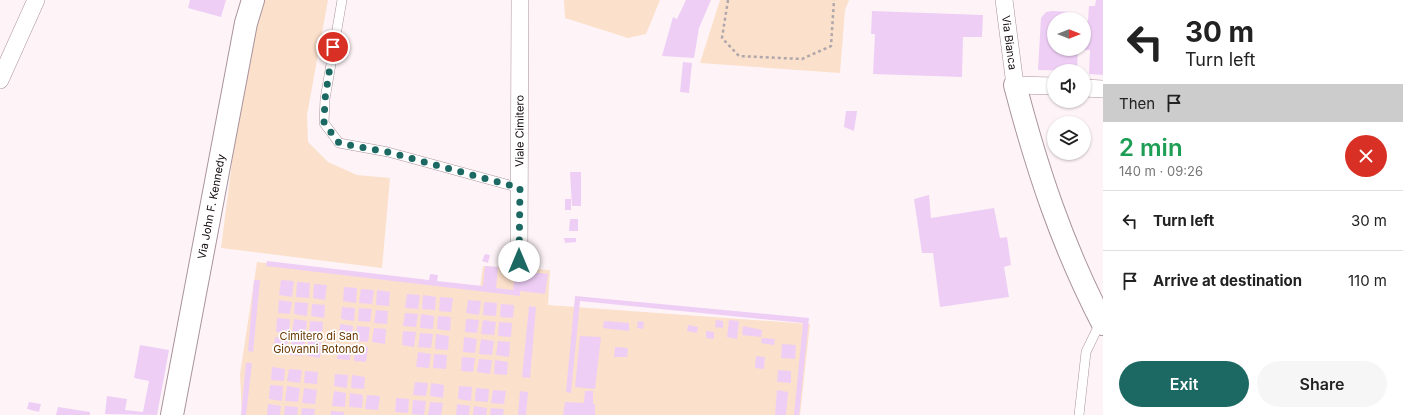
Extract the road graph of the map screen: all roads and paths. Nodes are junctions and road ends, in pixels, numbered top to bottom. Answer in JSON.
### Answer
{"nodes":[{"id":1,"x":36,"y":0,"type":"edge"},
{"id":2,"x":253,"y":0,"type":"edge"},
{"id":3,"x":342,"y":0,"type":"edge"},
{"id":4,"x":520,"y":0,"type":"edge"},
{"id":5,"x":728,"y":0,"type":"edge"},
{"id":6,"x":834,"y":0,"type":"edge"},
{"id":7,"x":1009,"y":2,"type":"edge"},
{"id":8,"x":0,"y":80,"type":"edge"},
{"id":9,"x":1015,"y":85,"type":"junction"},
{"id":10,"x":1047,"y":86,"type":"edge"},
{"id":11,"x":1091,"y":88,"type":"edge"},
{"id":12,"x":1103,"y":89,"type":"edge"},
{"id":13,"x":520,"y":188,"type":"junction"},
{"id":14,"x":519,"y":261,"type":"dead end"},
{"id":15,"x":1102,"y":322,"type":"edge"},
{"id":16,"x":172,"y":415,"type":"edge"},
{"id":17,"x":1079,"y":415,"type":"edge"}],
"edges":[{"from":1,"to":8,"type":"street"},
{"from":2,"to":16,"type":"main road","name":"Via John F. Kennedy"},
{"from":3,"to":13,"type":"lane"},
{"from":4,"to":13,"type":"street","name":"Viale Cimitero"},
{"from":5,"to":6,"type":"path"},
{"from":7,"to":9,"type":"street","name":"Via Bianca"},
{"from":9,"to":10,"type":"street"},
{"from":9,"to":15,"type":"main road"},
{"from":11,"to":12,"type":"street"},
{"from":13,"to":14,"type":"street","name":"Viale Cimitero"},
{"from":15,"to":17,"type":"lane"}]}
